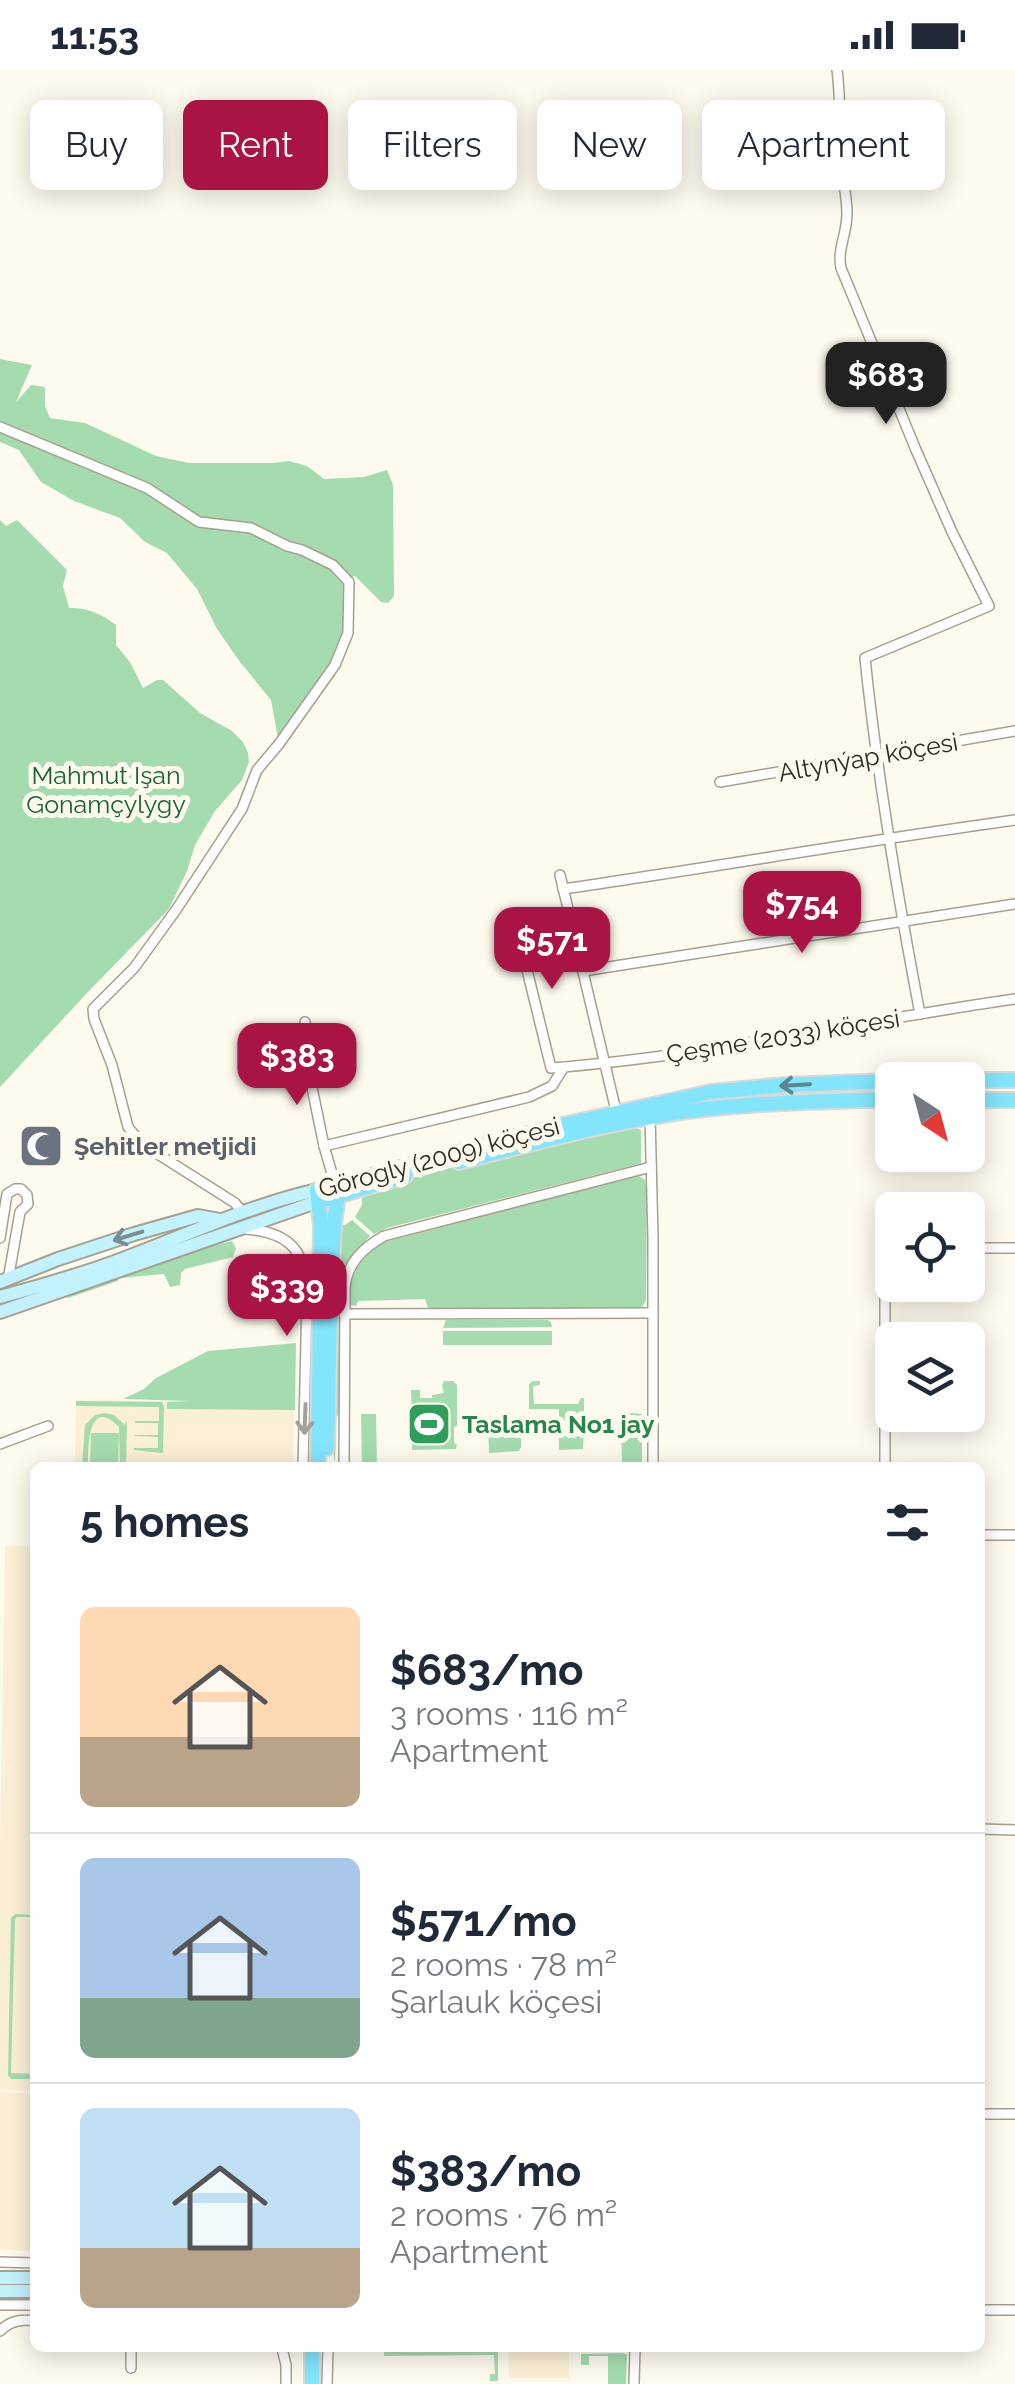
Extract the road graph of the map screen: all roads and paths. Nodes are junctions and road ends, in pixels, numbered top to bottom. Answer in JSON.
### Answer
{"nodes":[{"id":1,"x":837,"y":70,"type":"edge"},
{"id":2,"x":0,"y":427,"type":"edge"},
{"id":3,"x":1015,"y":732,"type":"edge"},
{"id":4,"x":878,"y":755,"type":"junction"},
{"id":5,"x":720,"y":782,"type":"dead end"},
{"id":6,"x":1015,"y":820,"type":"edge"},
{"id":7,"x":890,"y":837,"type":"junction"},
{"id":8,"x":560,"y":875,"type":"dead end"},
{"id":9,"x":563,"y":888,"type":"junction"},
{"id":10,"x":1015,"y":904,"type":"edge"},
{"id":11,"x":902,"y":920,"type":"junction"},
{"id":12,"x":516,"y":924,"type":"dead end"},
{"id":13,"x":583,"y":971,"type":"junction"},
{"id":14,"x":1015,"y":999,"type":"edge"},
{"id":15,"x":920,"y":1014,"type":"junction"},
{"id":16,"x":305,"y":1022,"type":"dead end"},
{"id":17,"x":604,"y":1064,"type":"junction"},
{"id":18,"x":564,"y":1067,"type":"junction"},
{"id":19,"x":985,"y":1080,"type":"edge"},
{"id":20,"x":1015,"y":1080,"type":"edge"},
{"id":21,"x":875,"y":1081,"type":"edge"},
{"id":22,"x":875,"y":1100,"type":"edge"},
{"id":23,"x":985,"y":1100,"type":"edge"},
{"id":24,"x":1015,"y":1100,"type":"edge"},
{"id":25,"x":650,"y":1111,"type":"junction"},
{"id":26,"x":618,"y":1117,"type":"junction"},
{"id":27,"x":324,"y":1146,"type":"junction"},
{"id":28,"x":650,"y":1167,"type":"junction"},
{"id":29,"x":336,"y":1191,"type":"junction"},
{"id":30,"x":318,"y":1196,"type":"junction"},
{"id":31,"x":242,"y":1213,"type":"junction"},
{"id":32,"x":222,"y":1220,"type":"junction"},
{"id":33,"x":237,"y":1228,"type":"junction"},
{"id":34,"x":0,"y":1238,"type":"edge"},
{"id":35,"x":985,"y":1248,"type":"edge"},
{"id":36,"x":1015,"y":1248,"type":"edge"},
{"id":37,"x":4,"y":1281,"type":"edge"},
{"id":38,"x":0,"y":1298,"type":"edge"},
{"id":39,"x":307,"y":1298,"type":"junction"},
{"id":40,"x":888,"y":1302,"type":"edge"},
{"id":41,"x":0,"y":1312,"type":"edge"},
{"id":42,"x":653,"y":1313,"type":"junction"},
{"id":43,"x":320,"y":1314,"type":"junction"},
{"id":44,"x":344,"y":1314,"type":"junction"},
{"id":45,"x":318,"y":1378,"type":"junction"},
{"id":46,"x":306,"y":1389,"type":"junction"},
{"id":47,"x":48,"y":1426,"type":"dead end"},
{"id":48,"x":0,"y":1444,"type":"edge"},
{"id":49,"x":303,"y":1462,"type":"edge"},
{"id":50,"x":318,"y":1462,"type":"edge"},
{"id":51,"x":327,"y":1462,"type":"edge"},
{"id":52,"x":344,"y":1462,"type":"edge"},
{"id":53,"x":653,"y":1462,"type":"edge"},
{"id":54,"x":884,"y":1462,"type":"edge"},
{"id":55,"x":985,"y":1535,"type":"edge"},
{"id":56,"x":1015,"y":1535,"type":"edge"},
{"id":57,"x":985,"y":1830,"type":"edge"},
{"id":58,"x":1015,"y":1830,"type":"edge"},
{"id":59,"x":985,"y":2114,"type":"edge"},
{"id":60,"x":1015,"y":2114,"type":"edge"},
{"id":61,"x":0,"y":2262,"type":"edge"},
{"id":62,"x":30,"y":2263,"type":"edge"},
{"id":63,"x":0,"y":2278,"type":"edge"},
{"id":64,"x":30,"y":2278,"type":"edge"},
{"id":65,"x":0,"y":2291,"type":"edge"},
{"id":66,"x":30,"y":2292,"type":"edge"},
{"id":67,"x":0,"y":2305,"type":"edge"},
{"id":68,"x":30,"y":2305,"type":"edge"},
{"id":69,"x":985,"y":2310,"type":"edge"},
{"id":70,"x":1015,"y":2310,"type":"edge"},
{"id":71,"x":30,"y":2320,"type":"edge"},
{"id":72,"x":0,"y":2331,"type":"edge"},
{"id":73,"x":131,"y":2352,"type":"edge"},
{"id":74,"x":283,"y":2352,"type":"edge"},
{"id":75,"x":302,"y":2352,"type":"edge"},
{"id":76,"x":312,"y":2352,"type":"edge"},
{"id":77,"x":328,"y":2352,"type":"edge"},
{"id":78,"x":635,"y":2352,"type":"edge"},
{"id":79,"x":131,"y":2368,"type":"dead end"},
{"id":80,"x":286,"y":2384,"type":"edge"},
{"id":81,"x":303,"y":2384,"type":"edge"},
{"id":82,"x":312,"y":2384,"type":"edge"},
{"id":83,"x":327,"y":2384,"type":"edge"},
{"id":84,"x":634,"y":2384,"type":"edge"}],
"edges":[{"from":1,"to":4,"type":"street"},
{"from":2,"to":31,"type":"street"},
{"from":3,"to":4,"type":"street","name":"Altynýap köçesi"},
{"from":4,"to":5,"type":"street","name":"Altynýap köçesi"},
{"from":4,"to":7,"type":"street"},
{"from":6,"to":7,"type":"street"},
{"from":7,"to":9,"type":"street"},
{"from":7,"to":11,"type":"street"},
{"from":8,"to":9,"type":"street"},
{"from":9,"to":13,"type":"street"},
{"from":10,"to":11,"type":"street"},
{"from":11,"to":13,"type":"street"},
{"from":11,"to":15,"type":"street"},
{"from":12,"to":18,"type":"street","name":"Çeşme (2033) köçesi"},
{"from":13,"to":17,"type":"street"},
{"from":14,"to":15,"type":"street","name":"Çeşme (2033) köçesi"},
{"from":15,"to":17,"type":"street","name":"Çeşme (2033) köçesi"},
{"from":16,"to":27,"type":"street"},
{"from":17,"to":18,"type":"street","name":"Çeşme (2033) köçesi"},
{"from":17,"to":26,"type":"street"},
{"from":18,"to":27,"type":"street"},
{"from":19,"to":20,"type":"main road"},
{"from":21,"to":25,"type":"main road","name":"Görogly (2009) köçesi","one_way":true},
{"from":22,"to":25,"type":"main road","name":"Görogly (2009) köçesi"},
{"from":23,"to":24,"type":"main road"},
{"from":25,"to":26,"type":"main road","name":"Görogly (2009) köçesi"},
{"from":25,"to":28,"type":"street"},
{"from":26,"to":29,"type":"main road","name":"Görogly (2009) köçesi"},
{"from":27,"to":29,"type":"street"},
{"from":28,"to":42,"type":"street"},
{"from":28,"to":44,"type":"street"},
{"from":29,"to":30,"type":"main road","name":"Görogly (2009) köçesi"},
{"from":29,"to":51,"type":"main road"},
{"from":30,"to":31,"type":"main road","name":"Görogly (2009) köçesi"},
{"from":30,"to":33,"type":"main road","name":"Görogly (2009) köçesi"},
{"from":30,"to":43,"type":"main road"},
{"from":31,"to":32,"type":"main road","name":"Görogly (2009) köçesi"},
{"from":32,"to":37,"type":"main road","one_way":true},
{"from":32,"to":38,"type":"main road","name":"Görogly (2009) köçesi"},
{"from":33,"to":39,"type":"street"},
{"from":33,"to":41,"type":"main road","name":"Görogly (2009) köçesi"},
{"from":34,"to":37,"type":"street"},
{"from":35,"to":36,"type":"street"},
{"from":39,"to":43,"type":"main road"},
{"from":39,"to":46,"type":"street"},
{"from":40,"to":54,"type":"street"},
{"from":42,"to":44,"type":"street"},
{"from":42,"to":53,"type":"street"},
{"from":43,"to":45,"type":"main road"},
{"from":44,"to":52,"type":"street"},
{"from":45,"to":46,"type":"main road"},
{"from":45,"to":50,"type":"main road"},
{"from":46,"to":49,"type":"street","one_way":true},
{"from":47,"to":48,"type":"street"},
{"from":55,"to":56,"type":"street"},
{"from":57,"to":58,"type":"street"},
{"from":59,"to":60,"type":"street"},
{"from":61,"to":62,"type":"street"},
{"from":63,"to":64,"type":"main road"},
{"from":65,"to":66,"type":"main road"},
{"from":67,"to":68,"type":"street"},
{"from":69,"to":70,"type":"street"},
{"from":71,"to":72,"type":"street"},
{"from":73,"to":79,"type":"street"},
{"from":74,"to":80,"type":"street"},
{"from":75,"to":81,"type":"main road"},
{"from":76,"to":82,"type":"main road"},
{"from":77,"to":83,"type":"street"},
{"from":78,"to":84,"type":"street"}]}
